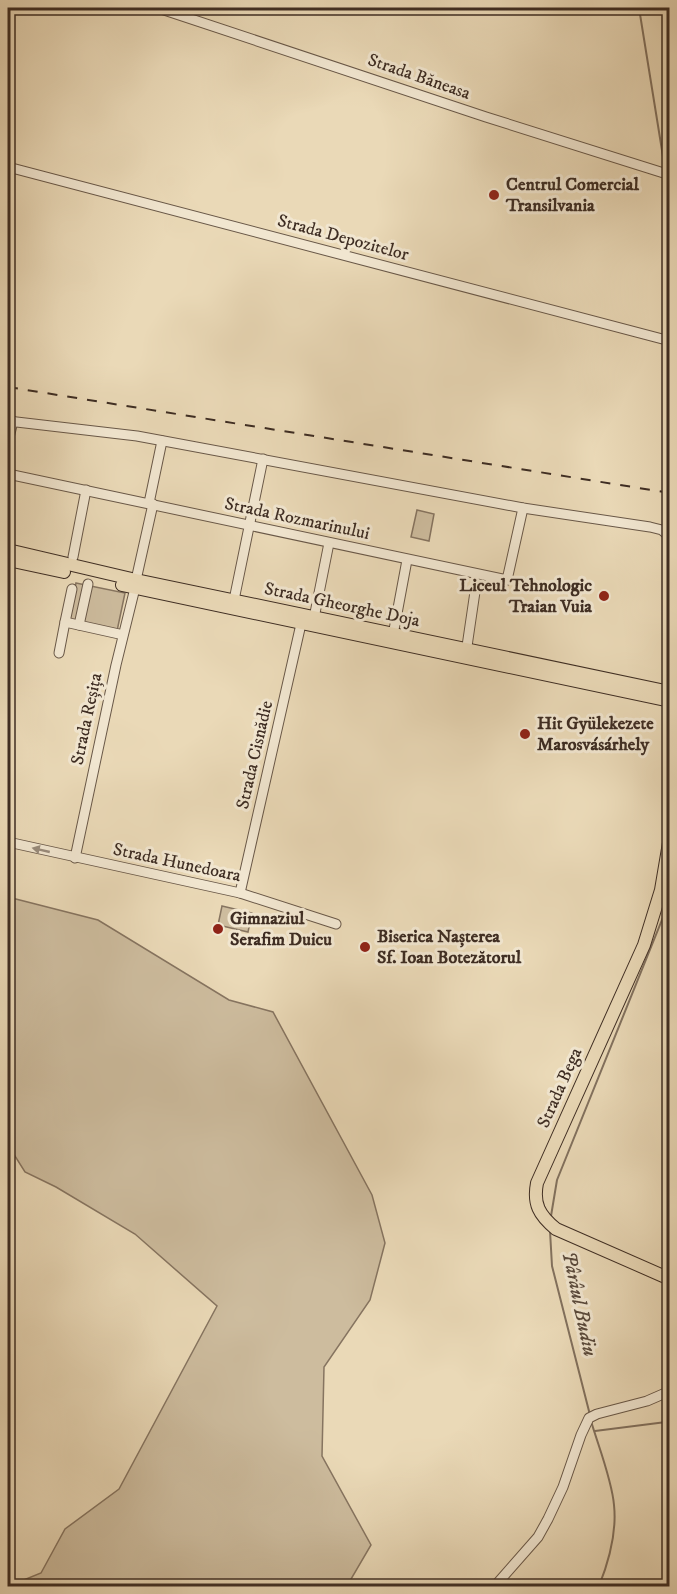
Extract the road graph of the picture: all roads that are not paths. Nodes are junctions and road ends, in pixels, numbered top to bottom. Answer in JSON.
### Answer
{"nodes":[{"id":1,"x":158,"y":8,"type":"edge"},
{"id":2,"x":8,"y":167,"type":"edge"},
{"id":3,"x":669,"y":175,"type":"edge"},
{"id":4,"x":669,"y":341,"type":"edge"},
{"id":5,"x":10,"y":421,"type":"edge"},
{"id":6,"x":162,"y":441,"type":"junction"},
{"id":7,"x":8,"y":442,"type":"edge"},
{"id":8,"x":263,"y":459,"type":"junction"},
{"id":9,"x":8,"y":474,"type":"edge"},
{"id":10,"x":86,"y":490,"type":"junction"},
{"id":11,"x":151,"y":504,"type":"junction"},
{"id":12,"x":523,"y":508,"type":"junction"},
{"id":13,"x":249,"y":525,"type":"junction"},
{"id":14,"x":669,"y":537,"type":"edge"},
{"id":15,"x":329,"y":543,"type":"junction"},
{"id":16,"x":8,"y":550,"type":"edge"},
{"id":17,"x":73,"y":557,"type":"dead end"},
{"id":18,"x":8,"y":560,"type":"edge"},
{"id":19,"x":407,"y":560,"type":"junction"},
{"id":20,"x":88,"y":584,"type":"dead end"},
{"id":21,"x":136,"y":584,"type":"junction"},
{"id":22,"x":476,"y":585,"type":"dead end"},
{"id":23,"x":72,"y":589,"type":"dead end"},
{"id":24,"x":234,"y":600,"type":"junction"},
{"id":25,"x":314,"y":618,"type":"junction"},
{"id":26,"x":66,"y":622,"type":"junction"},
{"id":27,"x":301,"y":624,"type":"junction"},
{"id":28,"x":80,"y":625,"type":"junction"},
{"id":29,"x":119,"y":634,"type":"dead end"},
{"id":30,"x":393,"y":635,"type":"junction"},
{"id":31,"x":59,"y":653,"type":"dead end"},
{"id":32,"x":465,"y":655,"type":"junction"},
{"id":33,"x":669,"y":692,"type":"edge"},
{"id":34,"x":669,"y":702,"type":"edge"},
{"id":35,"x":669,"y":837,"type":"edge"},
{"id":36,"x":8,"y":842,"type":"edge"},
{"id":37,"x":75,"y":858,"type":"junction"},
{"id":38,"x":240,"y":893,"type":"junction"},
{"id":39,"x":336,"y":924,"type":"dead end"},
{"id":40,"x":669,"y":1279,"type":"edge"},
{"id":41,"x":669,"y":1391,"type":"edge"},
{"id":42,"x":495,"y":1587,"type":"edge"}],
"edges":[{"from":1,"to":3,"type":"street","name":"Strada Băneasa"},
{"from":2,"to":4,"type":"street","name":"Strada Depozitelor"},
{"from":5,"to":6,"type":"street"},
{"from":5,"to":7,"type":"street"},
{"from":6,"to":8,"type":"street"},
{"from":6,"to":11,"type":"street","name":"Strada Reșița"},
{"from":8,"to":12,"type":"street"},
{"from":8,"to":13,"type":"street"},
{"from":9,"to":10,"type":"street","name":"Strada Rozmarinului"},
{"from":10,"to":11,"type":"street","name":"Strada Rozmarinului"},
{"from":10,"to":17,"type":"street"},
{"from":11,"to":13,"type":"street","name":"Strada Rozmarinului"},
{"from":11,"to":21,"type":"street","name":"Strada Reșița"},
{"from":12,"to":14,"type":"street"},
{"from":12,"to":19,"type":"street","name":"Strada Rozmarinului"},
{"from":13,"to":15,"type":"street","name":"Strada Rozmarinului"},
{"from":13,"to":24,"type":"street"},
{"from":15,"to":19,"type":"street","name":"Strada Rozmarinului"},
{"from":15,"to":25,"type":"street"},
{"from":16,"to":21,"type":"main road","name":"Strada Gheorghe Doja"},
{"from":18,"to":21,"type":"main road","name":"Strada Gheorghe Doja"},
{"from":19,"to":30,"type":"street"},
{"from":20,"to":28,"type":"street"},
{"from":21,"to":24,"type":"main road","name":"Strada Gheorghe Doja"},
{"from":21,"to":27,"type":"main road","name":"Strada Gheorghe Doja"},
{"from":21,"to":37,"type":"street","name":"Strada Reșița"},
{"from":22,"to":32,"type":"street"},
{"from":23,"to":26,"type":"street"},
{"from":24,"to":25,"type":"main road","name":"Strada Gheorghe Doja"},
{"from":25,"to":30,"type":"main road","name":"Strada Gheorghe Doja"},
{"from":26,"to":28,"type":"street"},
{"from":26,"to":31,"type":"street"},
{"from":27,"to":32,"type":"main road","name":"Strada Gheorghe Doja"},
{"from":27,"to":38,"type":"street","name":"Strada Cisnădie"},
{"from":28,"to":29,"type":"street"},
{"from":30,"to":32,"type":"main road","name":"Strada Gheorghe Doja"},
{"from":32,"to":33,"type":"main road","name":"Strada Gheorghe Doja"},
{"from":32,"to":34,"type":"main road","name":"Strada Gheorghe Doja"},
{"from":35,"to":40,"type":"main road","name":"Strada Bega"},
{"from":37,"to":36,"type":"street","name":"Strada Hunedoara","one_way":true},
{"from":37,"to":38,"type":"street","name":"Strada Hunedoara"},
{"from":38,"to":39,"type":"street","name":"Strada Hunedoara"},
{"from":41,"to":42,"type":"street"}]}
